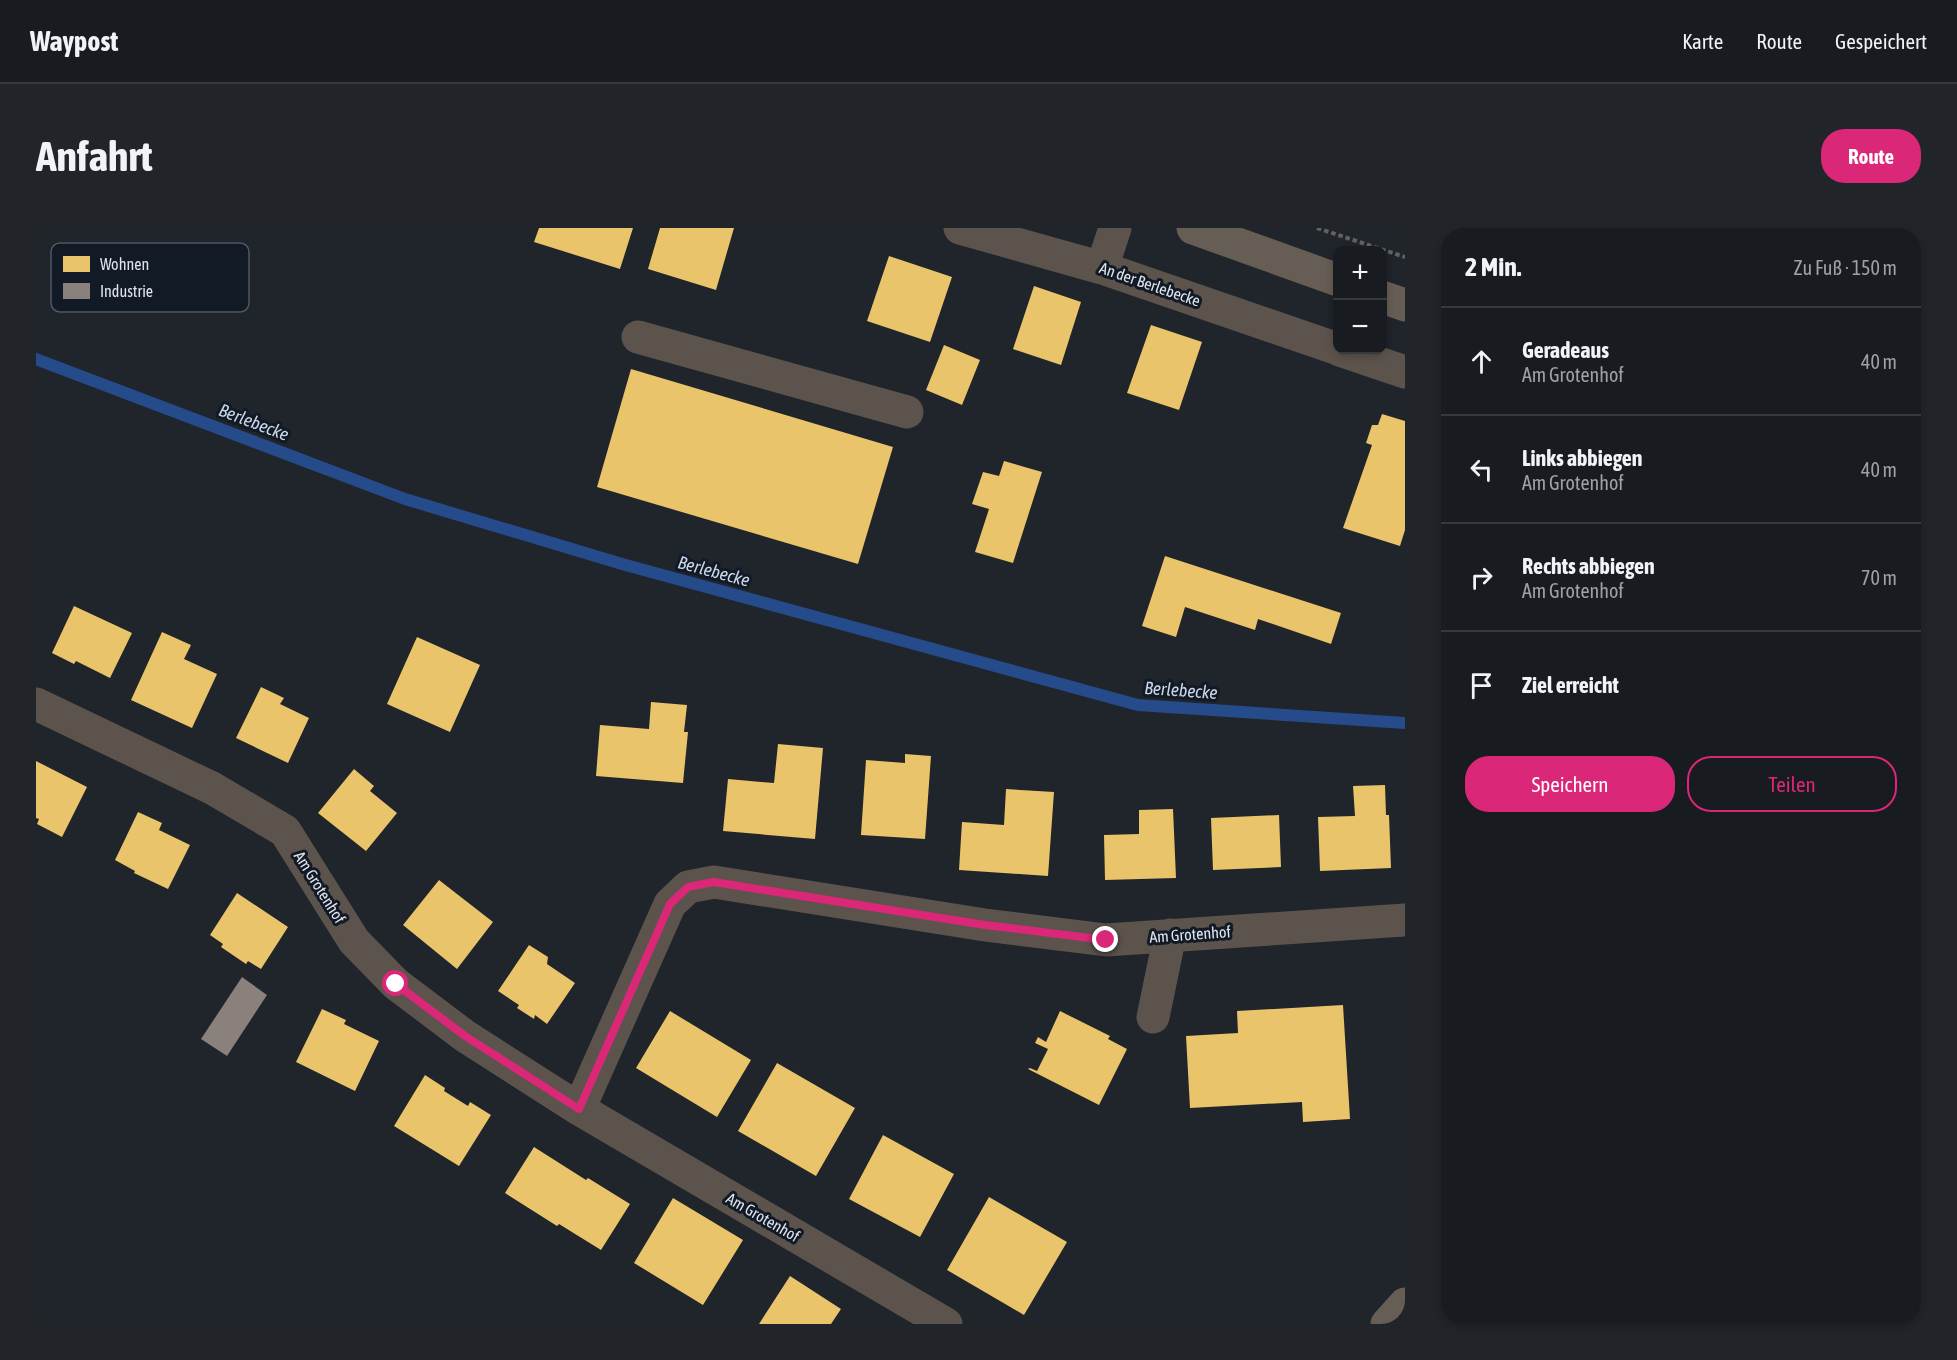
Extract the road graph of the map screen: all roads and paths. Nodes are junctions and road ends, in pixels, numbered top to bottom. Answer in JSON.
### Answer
{"nodes":[{"id":1,"x":960,"y":228,"type":"edge"},
{"id":2,"x":1115,"y":228,"type":"edge"},
{"id":3,"x":1192,"y":228,"type":"edge"},
{"id":4,"x":1317,"y":228,"type":"edge"},
{"id":5,"x":1405,"y":257,"type":"edge"},
{"id":6,"x":1102,"y":268,"type":"junction"},
{"id":7,"x":1333,"y":278,"type":"edge"},
{"id":8,"x":1387,"y":298,"type":"edge"},
{"id":9,"x":1405,"y":305,"type":"edge"},
{"id":10,"x":638,"y":337,"type":"dead end"},
{"id":11,"x":1333,"y":347,"type":"edge"},
{"id":12,"x":1353,"y":354,"type":"edge"},
{"id":13,"x":1405,"y":372,"type":"edge"},
{"id":14,"x":907,"y":412,"type":"dead end"},
{"id":15,"x":36,"y":704,"type":"edge"},
{"id":16,"x":1405,"y":920,"type":"edge"},
{"id":17,"x":1170,"y":935,"type":"junction"},
{"id":18,"x":1153,"y":1017,"type":"dead end"},
{"id":19,"x":579,"y":1109,"type":"junction"},
{"id":20,"x":1405,"y":1304,"type":"edge"},
{"id":21,"x":946,"y":1324,"type":"edge"},
{"id":22,"x":1387,"y":1324,"type":"edge"}],
"edges":[{"from":1,"to":6,"type":"street","name":"An der Berlebecke"},
{"from":2,"to":6,"type":"street"},
{"from":3,"to":7,"type":"main road"},
{"from":4,"to":5,"type":"path"},
{"from":6,"to":11,"type":"street","name":"An der Berlebecke"},
{"from":8,"to":9,"type":"main road"},
{"from":10,"to":14,"type":"street"},
{"from":12,"to":13,"type":"street","name":"An der Berlebecke"},
{"from":15,"to":19,"type":"street","name":"Am Grotenhof"},
{"from":16,"to":17,"type":"street","name":"Am Grotenhof"},
{"from":17,"to":18,"type":"street"},
{"from":17,"to":19,"type":"street","name":"Am Grotenhof"},
{"from":19,"to":21,"type":"street","name":"Am Grotenhof"},
{"from":20,"to":22,"type":"main road"}]}
